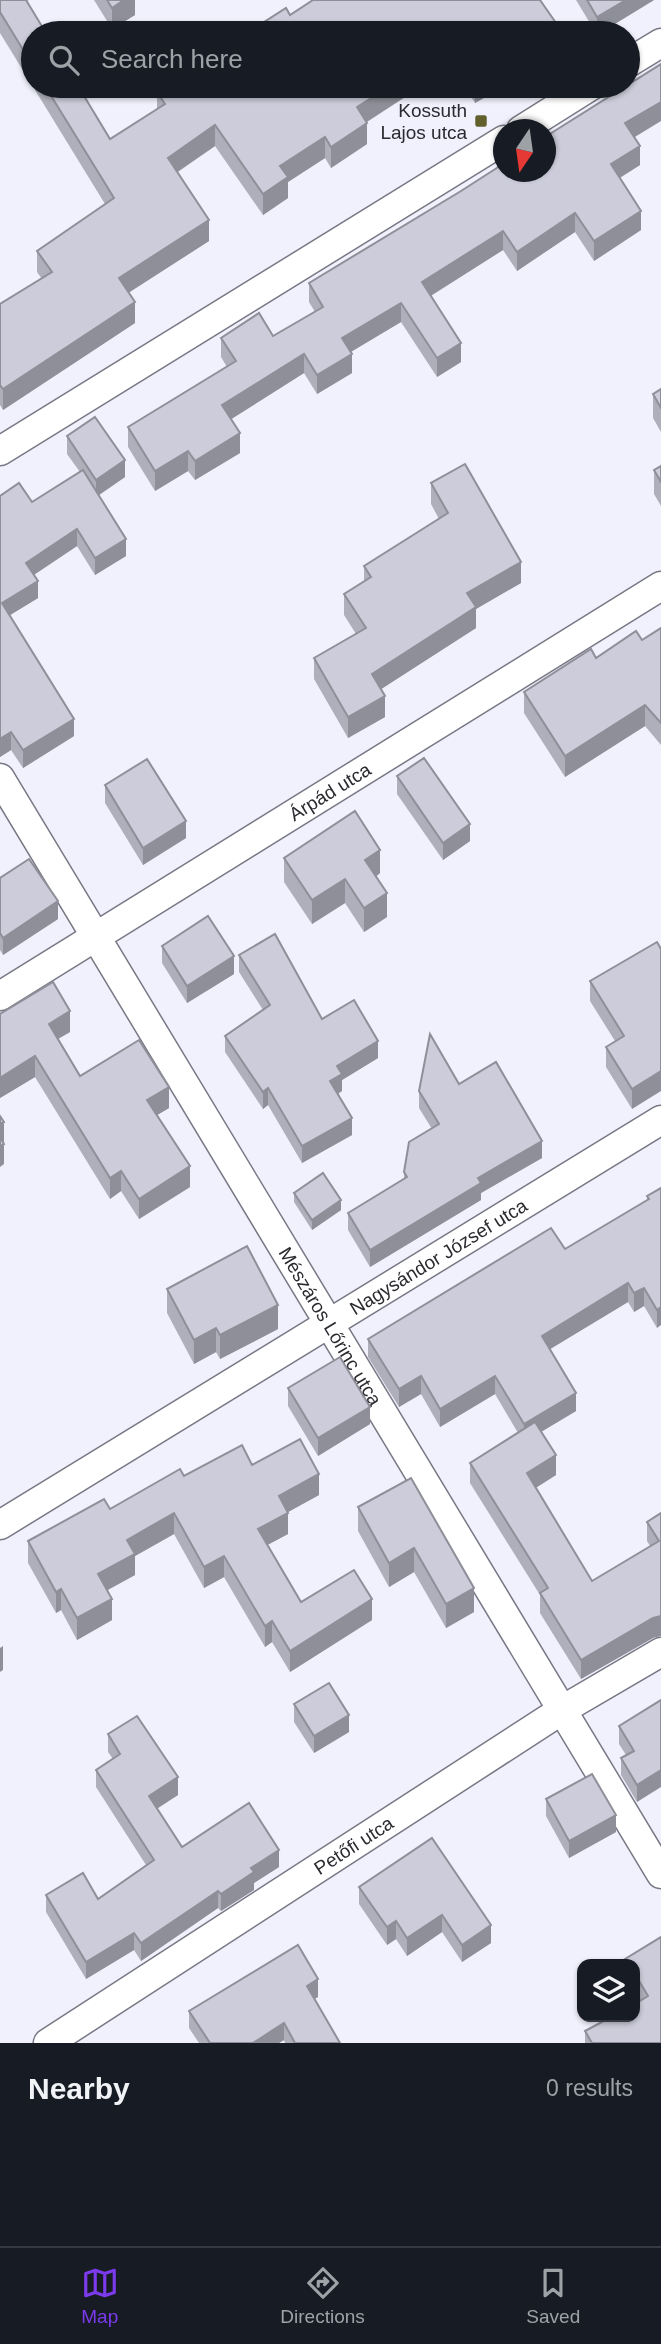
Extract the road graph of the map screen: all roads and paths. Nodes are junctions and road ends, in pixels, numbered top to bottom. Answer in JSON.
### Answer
{"nodes":[{"id":1,"x":661,"y":43,"type":"edge"},
{"id":2,"x":640,"y":56,"type":"edge"},
{"id":3,"x":572,"y":98,"type":"edge"},
{"id":4,"x":538,"y":119,"type":"edge"},
{"id":5,"x":493,"y":146,"type":"edge"},
{"id":6,"x":0,"y":452,"type":"edge"},
{"id":7,"x":661,"y":586,"type":"edge"},
{"id":8,"x":0,"y":778,"type":"edge"},
{"id":9,"x":94,"y":938,"type":"junction"},
{"id":10,"x":0,"y":996,"type":"edge"},
{"id":11,"x":661,"y":1120,"type":"edge"},
{"id":12,"x":327,"y":1323,"type":"junction"},
{"id":13,"x":0,"y":1525,"type":"edge"},
{"id":14,"x":661,"y":1652,"type":"edge"},
{"id":15,"x":562,"y":1710,"type":"junction"},
{"id":16,"x":661,"y":1874,"type":"edge"},
{"id":17,"x":48,"y":2043,"type":"edge"}],
"edges":[{"from":1,"to":2,"type":"street"},
{"from":3,"to":4,"type":"street"},
{"from":5,"to":6,"type":"street"},
{"from":7,"to":9,"type":"street","name":"Árpád utca"},
{"from":8,"to":9,"type":"street","name":"Mészáros Lőrinc utca"},
{"from":9,"to":10,"type":"street","name":"Árpád utca"},
{"from":9,"to":12,"type":"street","name":"Mészáros Lőrinc utca"},
{"from":11,"to":12,"type":"street","name":"Nagysándor József utca"},
{"from":12,"to":13,"type":"street","name":"Nagysándor József utca"},
{"from":12,"to":15,"type":"street","name":"Mészáros Lőrinc utca"},
{"from":14,"to":15,"type":"street","name":"Petőfi utca"},
{"from":15,"to":16,"type":"street","name":"Mészáros Lőrinc utca"},
{"from":15,"to":17,"type":"street","name":"Petőfi utca"}]}
